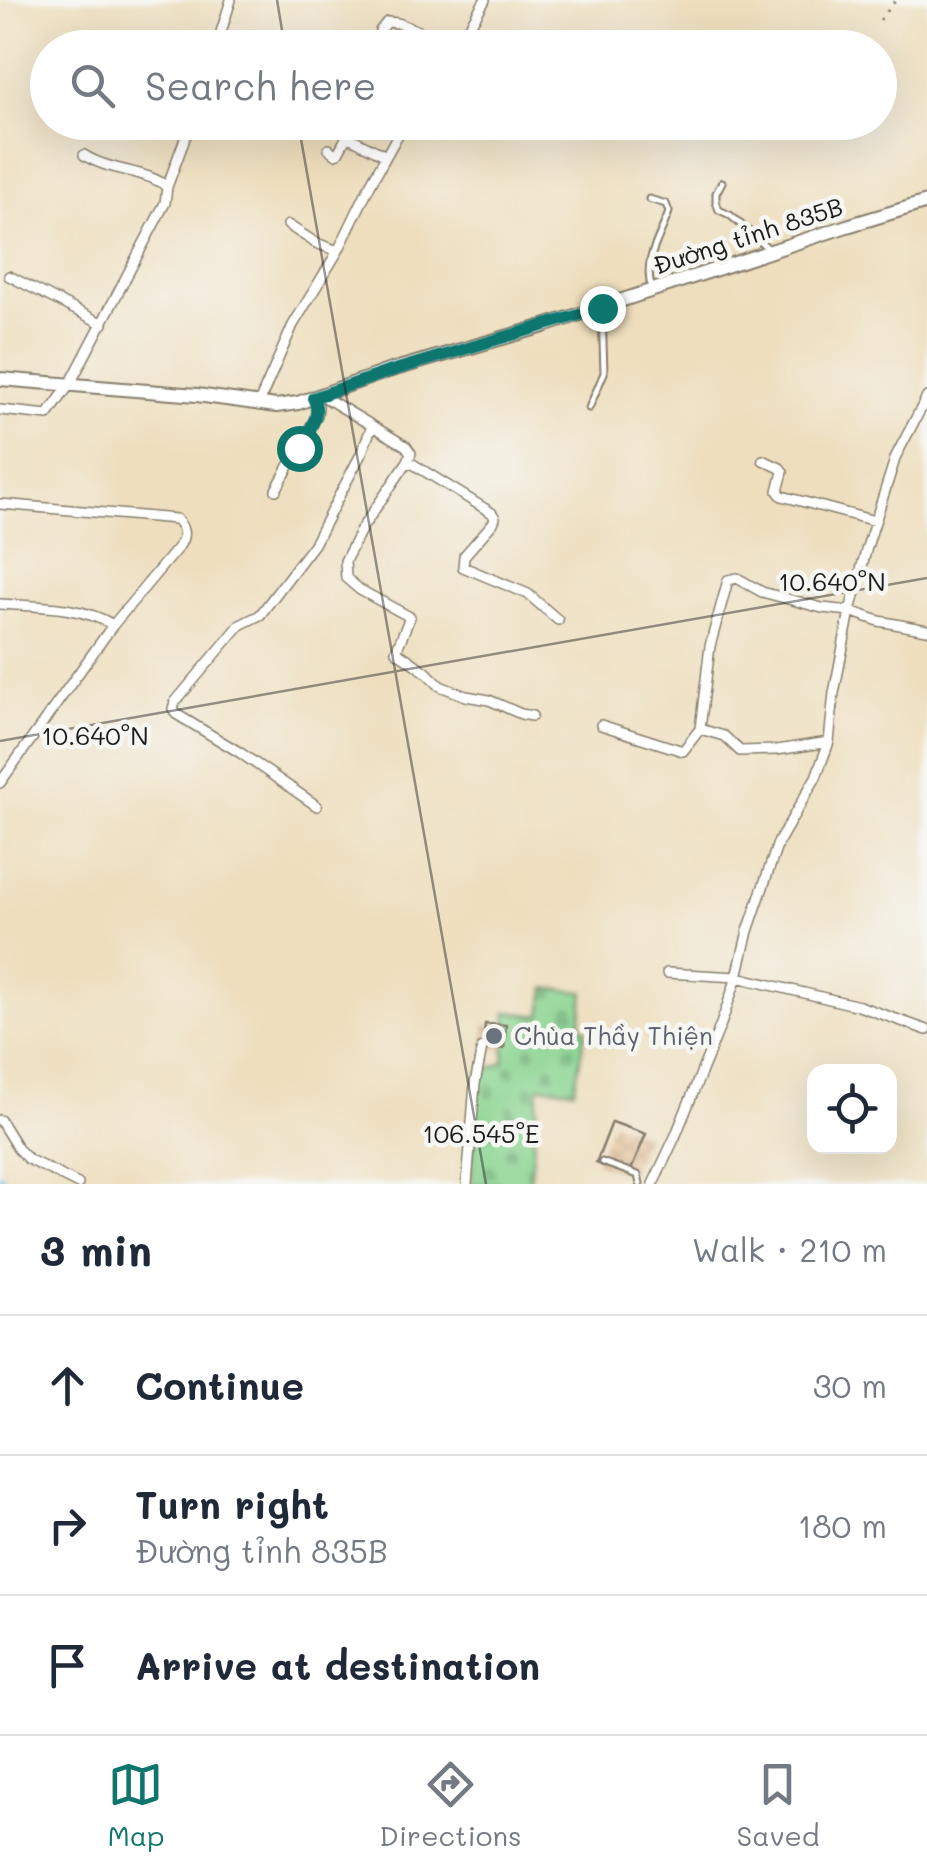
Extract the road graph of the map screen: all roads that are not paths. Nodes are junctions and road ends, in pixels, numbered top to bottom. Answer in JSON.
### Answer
{"nodes":[{"id":1,"x":231,"y":0,"type":"edge"},
{"id":2,"x":486,"y":0,"type":"edge"},
{"id":3,"x":222,"y":30,"type":"edge"},
{"id":4,"x":381,"y":30,"type":"edge"},
{"id":5,"x":415,"y":30,"type":"edge"},
{"id":6,"x":467,"y":30,"type":"edge"},
{"id":7,"x":186,"y":140,"type":"edge"},
{"id":8,"x":345,"y":140,"type":"edge"},
{"id":9,"x":355,"y":140,"type":"edge"},
{"id":10,"x":394,"y":140,"type":"edge"},
{"id":11,"x":329,"y":149,"type":"dead end"},
{"id":12,"x":84,"y":155,"type":"dead end"},
{"id":13,"x":386,"y":156,"type":"junction"},
{"id":14,"x":722,"y":182,"type":"dead end"},
{"id":15,"x":167,"y":187,"type":"junction"},
{"id":16,"x":649,"y":199,"type":"dead end"},
{"id":17,"x":927,"y":202,"type":"edge"},
{"id":18,"x":288,"y":225,"type":"dead end"},
{"id":19,"x":338,"y":251,"type":"junction"},
{"id":20,"x":773,"y":252,"type":"junction"},
{"id":21,"x":9,"y":276,"type":"dead end"},
{"id":22,"x":652,"y":292,"type":"junction"},
{"id":23,"x":602,"y":308,"type":"junction"},
{"id":24,"x":103,"y":324,"type":"junction"},
{"id":25,"x":0,"y":380,"type":"edge"},
{"id":26,"x":70,"y":384,"type":"junction"},
{"id":27,"x":317,"y":396,"type":"junction"},
{"id":28,"x":927,"y":397,"type":"edge"},
{"id":29,"x":258,"y":405,"type":"junction"},
{"id":30,"x":589,"y":408,"type":"dead end"},
{"id":31,"x":0,"y":410,"type":"edge"},
{"id":32,"x":372,"y":426,"type":"junction"},
{"id":33,"x":762,"y":460,"type":"dead end"},
{"id":34,"x":408,"y":461,"type":"junction"},
{"id":35,"x":276,"y":490,"type":"dead end"},
{"id":36,"x":0,"y":504,"type":"edge"},
{"id":37,"x":875,"y":521,"type":"junction"},
{"id":38,"x":0,"y":604,"type":"edge"},
{"id":39,"x":850,"y":611,"type":"junction"},
{"id":40,"x":558,"y":620,"type":"dead end"},
{"id":41,"x":113,"y":625,"type":"junction"},
{"id":42,"x":927,"y":630,"type":"edge"},
{"id":43,"x":532,"y":716,"type":"dead end"},
{"id":44,"x":602,"y":725,"type":"dead end"},
{"id":45,"x":700,"y":728,"type":"junction"},
{"id":46,"x":830,"y":742,"type":"junction"},
{"id":47,"x":0,"y":784,"type":"edge"},
{"id":48,"x":317,"y":806,"type":"dead end"},
{"id":49,"x":667,"y":973,"type":"dead end"},
{"id":50,"x":736,"y":977,"type":"junction"},
{"id":51,"x":927,"y":1030,"type":"edge"},
{"id":52,"x":482,"y":1048,"type":"dead end"},
{"id":53,"x":0,"y":1120,"type":"edge"},
{"id":54,"x":602,"y":1162,"type":"dead end"},
{"id":55,"x":78,"y":1184,"type":"edge"},
{"id":56,"x":467,"y":1184,"type":"edge"},
{"id":57,"x":640,"y":1184,"type":"edge"},
{"id":58,"x":652,"y":1184,"type":"edge"}],
"edges":[{"from":1,"to":3,"type":"street"},
{"from":2,"to":6,"type":"street"},
{"from":4,"to":5,"type":"street"},
{"from":7,"to":15,"type":"street"},
{"from":8,"to":11,"type":"street"},
{"from":9,"to":13,"type":"street"},
{"from":10,"to":13,"type":"street"},
{"from":12,"to":15,"type":"street"},
{"from":13,"to":19,"type":"street"},
{"from":14,"to":20,"type":"lane"},
{"from":15,"to":24,"type":"street"},
{"from":16,"to":22,"type":"lane"},
{"from":17,"to":20,"type":"main road","name":"Đường tỉnh 835B"},
{"from":18,"to":19,"type":"street"},
{"from":19,"to":29,"type":"street"},
{"from":20,"to":22,"type":"main road","name":"Đường tỉnh 835B"},
{"from":21,"to":24,"type":"street"},
{"from":22,"to":23,"type":"main road","name":"Đường tỉnh 835B"},
{"from":23,"to":27,"type":"main road","name":"Đường tỉnh 835B"},
{"from":23,"to":30,"type":"lane"},
{"from":24,"to":26,"type":"street"},
{"from":25,"to":26,"type":"main road","name":"Đường tỉnh 835B"},
{"from":26,"to":29,"type":"main road","name":"Đường tỉnh 835B"},
{"from":26,"to":31,"type":"street"},
{"from":27,"to":29,"type":"main road","name":"Đường tỉnh 835B"},
{"from":27,"to":32,"type":"street"},
{"from":27,"to":35,"type":"street"},
{"from":28,"to":37,"type":"street"},
{"from":32,"to":34,"type":"street"},
{"from":32,"to":48,"type":"street"},
{"from":33,"to":37,"type":"street"},
{"from":34,"to":40,"type":"street"},
{"from":34,"to":43,"type":"street"},
{"from":36,"to":41,"type":"street"},
{"from":37,"to":39,"type":"street"},
{"from":38,"to":41,"type":"street"},
{"from":39,"to":42,"type":"street"},
{"from":39,"to":45,"type":"street"},
{"from":39,"to":46,"type":"street"},
{"from":41,"to":47,"type":"street"},
{"from":44,"to":45,"type":"street"},
{"from":45,"to":46,"type":"street"},
{"from":46,"to":50,"type":"street"},
{"from":49,"to":50,"type":"street"},
{"from":50,"to":51,"type":"street"},
{"from":50,"to":58,"type":"street"},
{"from":52,"to":56,"type":"street"},
{"from":53,"to":55,"type":"street"},
{"from":54,"to":57,"type":"lane"}]}
